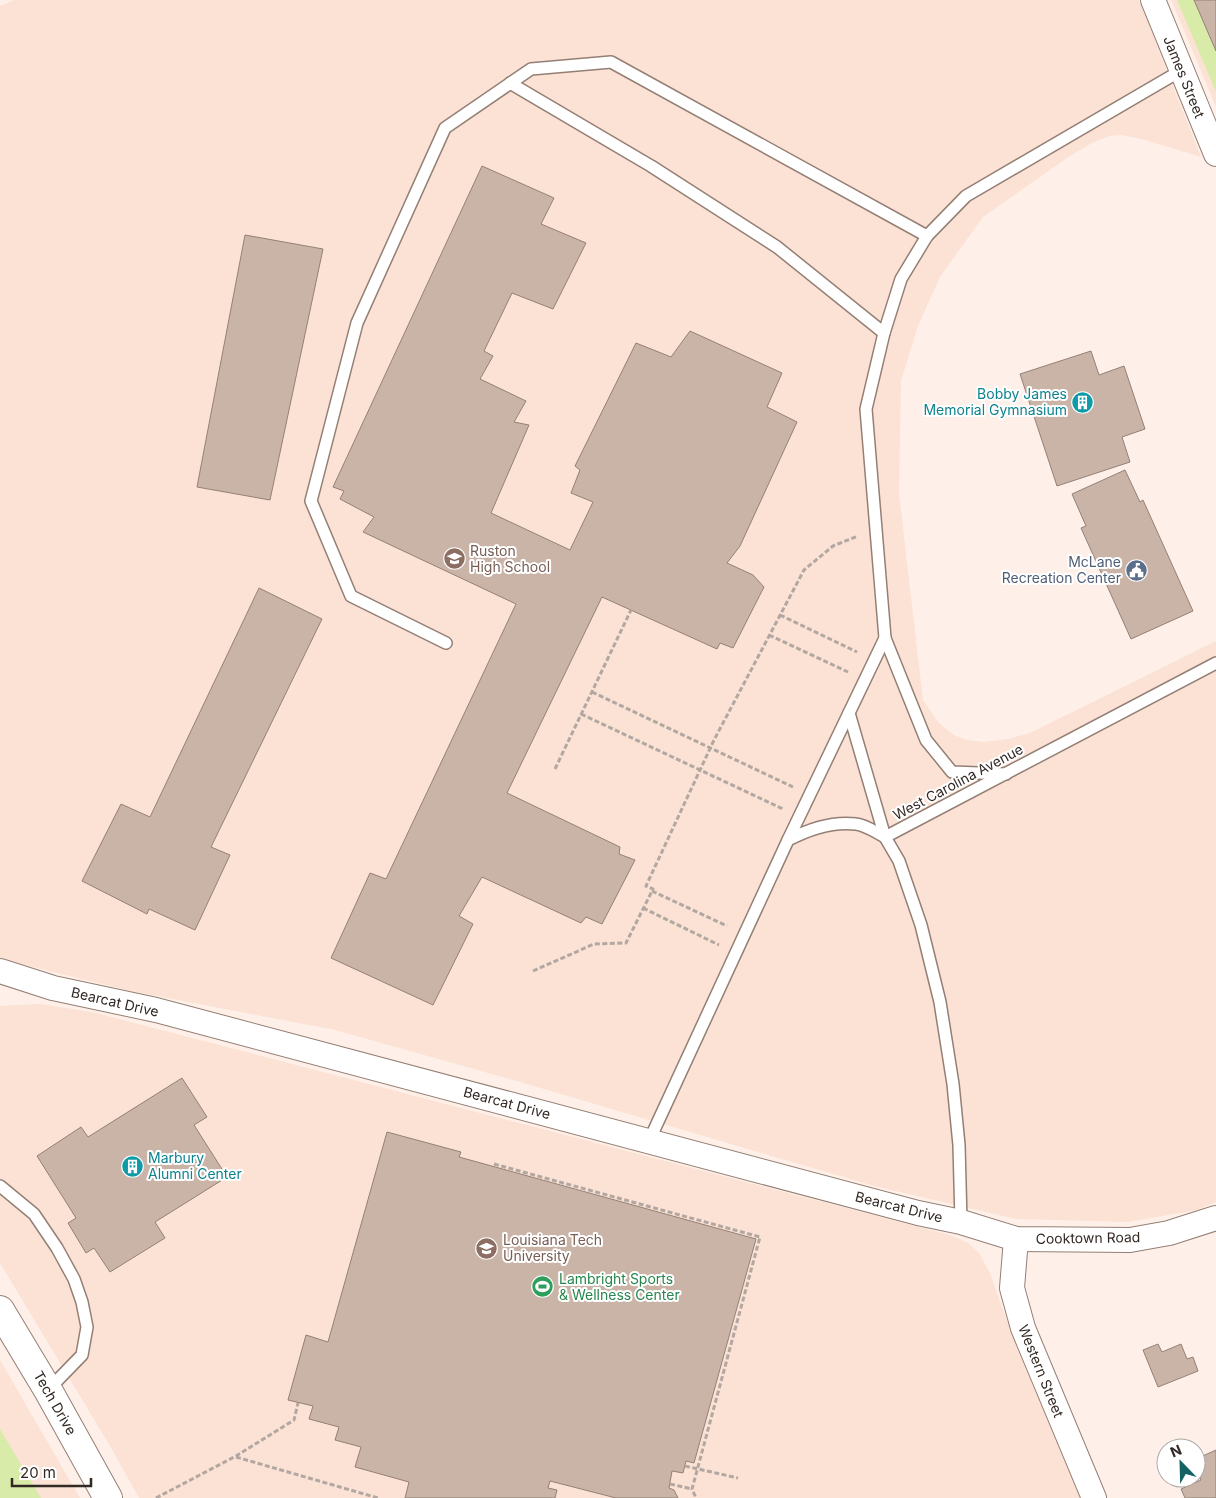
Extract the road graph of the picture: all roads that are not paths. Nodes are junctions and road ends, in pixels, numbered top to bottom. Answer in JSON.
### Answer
{"nodes":[{"id":1,"x":1152,"y":0,"type":"edge"},
{"id":2,"x":1182,"y":70,"type":"junction"},
{"id":3,"x":510,"y":83,"type":"junction"},
{"id":4,"x":1216,"y":154,"type":"edge"},
{"id":5,"x":927,"y":236,"type":"junction"},
{"id":6,"x":884,"y":333,"type":"junction"},
{"id":7,"x":885,"y":638,"type":"junction"},
{"id":8,"x":446,"y":643,"type":"dead end"},
{"id":9,"x":1216,"y":663,"type":"edge"},
{"id":10,"x":849,"y":713,"type":"junction"},
{"id":11,"x":1006,"y":774,"type":"junction"},
{"id":12,"x":885,"y":837,"type":"junction"},
{"id":13,"x":788,"y":840,"type":"junction"},
{"id":14,"x":0,"y":971,"type":"edge"},
{"id":15,"x":0,"y":987,"type":"edge"},
{"id":16,"x":53,"y":988,"type":"junction"},
{"id":17,"x":649,"y":1140,"type":"junction"},
{"id":18,"x":0,"y":1186,"type":"edge"},
{"id":19,"x":1216,"y":1218,"type":"edge"},
{"id":20,"x":961,"y":1222,"type":"junction"},
{"id":21,"x":1016,"y":1239,"type":"junction"},
{"id":22,"x":0,"y":1310,"type":"edge"},
{"id":23,"x":48,"y":1390,"type":"junction"},
{"id":24,"x":108,"y":1498,"type":"edge"},
{"id":25,"x":1094,"y":1498,"type":"edge"}],
"edges":[{"from":1,"to":2,"type":"street","name":"James Street"},
{"from":2,"to":4,"type":"street","name":"James Street"},
{"from":2,"to":5,"type":"lane"},
{"from":3,"to":5,"type":"lane"},
{"from":3,"to":6,"type":"lane"},
{"from":3,"to":8,"type":"lane"},
{"from":5,"to":6,"type":"lane"},
{"from":6,"to":7,"type":"lane"},
{"from":7,"to":10,"type":"lane"},
{"from":7,"to":11,"type":"lane"},
{"from":9,"to":11,"type":"lane","name":"West Carolina Avenue"},
{"from":10,"to":12,"type":"lane"},
{"from":10,"to":13,"type":"lane"},
{"from":11,"to":12,"type":"lane","name":"West Carolina Avenue"},
{"from":12,"to":13,"type":"lane","name":"West Carolina Avenue"},
{"from":12,"to":20,"type":"lane"},
{"from":13,"to":17,"type":"lane"},
{"from":14,"to":16,"type":"street","name":"Bearcat Drive"},
{"from":15,"to":16,"type":"street","name":"Bearcat Drive"},
{"from":16,"to":17,"type":"street","name":"Bearcat Drive"},
{"from":17,"to":20,"type":"street","name":"Bearcat Drive"},
{"from":18,"to":23,"type":"lane"},
{"from":19,"to":21,"type":"street","name":"Cooktown Road"},
{"from":20,"to":21,"type":"street","name":"Cooktown Road"},
{"from":21,"to":25,"type":"street","name":"Western Street"},
{"from":22,"to":23,"type":"main road","name":"Tech Drive"},
{"from":23,"to":24,"type":"main road","name":"Tech Drive"}]}
